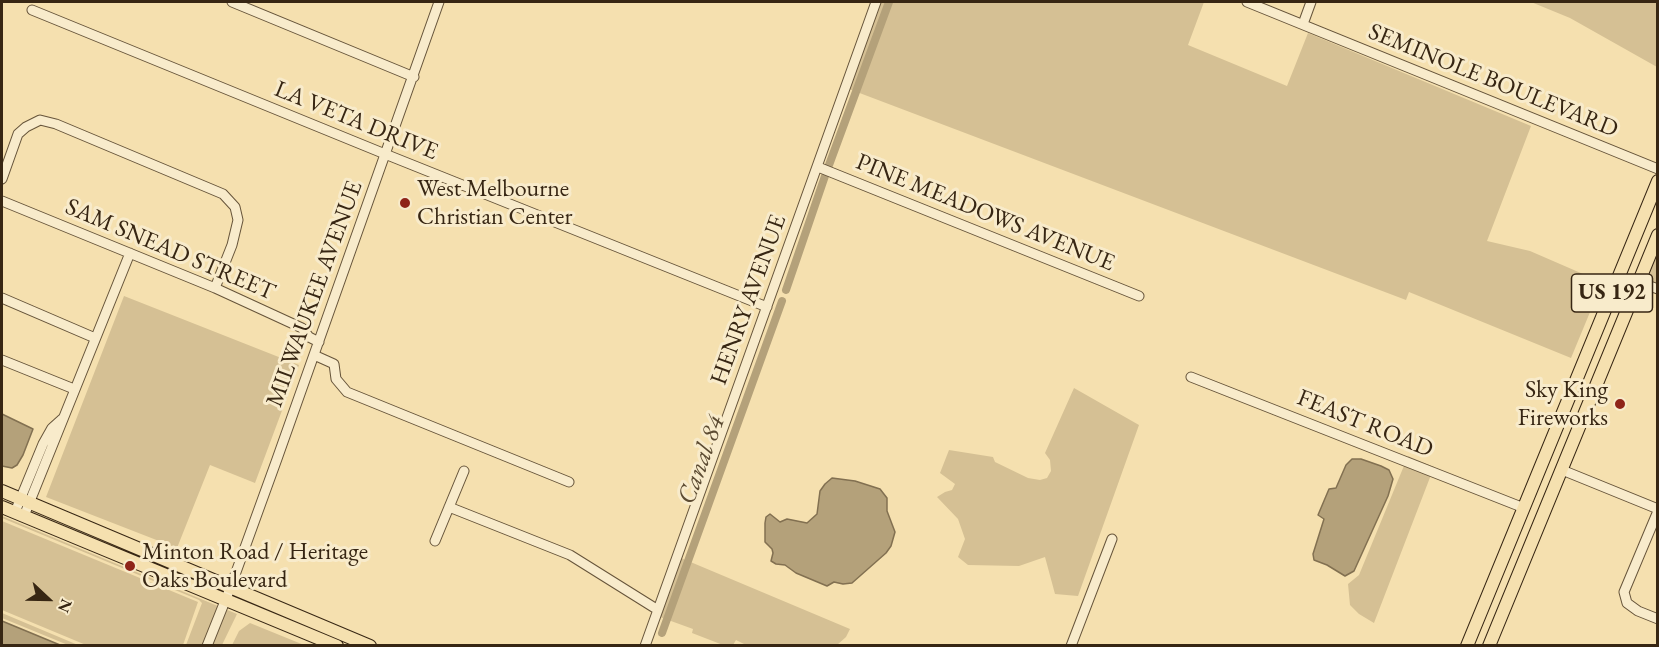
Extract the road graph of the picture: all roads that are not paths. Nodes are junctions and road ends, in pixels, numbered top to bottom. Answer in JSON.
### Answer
{"nodes":[{"id":1,"x":232,"y":2,"type":"edge"},
{"id":2,"x":439,"y":2,"type":"edge"},
{"id":3,"x":876,"y":2,"type":"edge"},
{"id":4,"x":1247,"y":2,"type":"edge"},
{"id":5,"x":1311,"y":2,"type":"edge"},
{"id":6,"x":32,"y":10,"type":"dead end"},
{"id":7,"x":1303,"y":24,"type":"junction"},
{"id":8,"x":414,"y":77,"type":"junction"},
{"id":9,"x":385,"y":154,"type":"junction"},
{"id":10,"x":818,"y":167,"type":"junction"},
{"id":11,"x":1658,"y":169,"type":"edge"},
{"id":12,"x":2,"y":179,"type":"edge"},
{"id":13,"x":1658,"y":181,"type":"edge"},
{"id":14,"x":2,"y":201,"type":"edge"},
{"id":15,"x":1658,"y":235,"type":"edge"},
{"id":16,"x":1630,"y":249,"type":"junction"},
{"id":17,"x":130,"y":253,"type":"junction"},
{"id":18,"x":1638,"y":282,"type":"junction"},
{"id":19,"x":215,"y":288,"type":"junction"},
{"id":20,"x":1658,"y":289,"type":"edge"},
{"id":21,"x":1139,"y":297,"type":"dead end"},
{"id":22,"x":2,"y":298,"type":"edge"},
{"id":23,"x":767,"y":307,"type":"junction"},
{"id":24,"x":95,"y":338,"type":"junction"},
{"id":25,"x":319,"y":342,"type":"junction"},
{"id":26,"x":314,"y":355,"type":"junction"},
{"id":27,"x":2,"y":360,"type":"edge"},
{"id":28,"x":1191,"y":377,"type":"dead end"},
{"id":29,"x":74,"y":389,"type":"junction"},
{"id":30,"x":1555,"y":432,"type":"junction"},
{"id":31,"x":49,"y":442,"type":"junction"},
{"id":32,"x":1542,"y":464,"type":"junction"},
{"id":33,"x":34,"y":465,"type":"junction"},
{"id":34,"x":44,"y":470,"type":"junction"},
{"id":35,"x":1562,"y":470,"type":"junction"},
{"id":36,"x":464,"y":471,"type":"dead end"},
{"id":37,"x":569,"y":482,"type":"dead end"},
{"id":38,"x":2,"y":491,"type":"edge"},
{"id":39,"x":1550,"y":497,"type":"junction"},
{"id":40,"x":25,"y":501,"type":"junction"},
{"id":41,"x":2,"y":507,"type":"edge"},
{"id":42,"x":449,"y":507,"type":"junction"},
{"id":43,"x":1524,"y":508,"type":"junction"},
{"id":44,"x":1658,"y":510,"type":"edge"},
{"id":45,"x":20,"y":514,"type":"junction"},
{"id":46,"x":1112,"y":538,"type":"dead end"},
{"id":47,"x":435,"y":541,"type":"dead end"},
{"id":48,"x":1495,"y":579,"type":"junction"},
{"id":49,"x":231,"y":586,"type":"junction"},
{"id":50,"x":225,"y":598,"type":"junction"},
{"id":51,"x":1504,"y":609,"type":"junction"},
{"id":52,"x":658,"y":610,"type":"junction"},
{"id":53,"x":1482,"y":610,"type":"junction"},
{"id":54,"x":1658,"y":619,"type":"edge"},
{"id":55,"x":1492,"y":640,"type":"edge"},
{"id":56,"x":207,"y":645,"type":"edge"},
{"id":57,"x":337,"y":645,"type":"edge"},
{"id":58,"x":370,"y":645,"type":"edge"},
{"id":59,"x":645,"y":645,"type":"edge"},
{"id":60,"x":1071,"y":645,"type":"edge"},
{"id":61,"x":1467,"y":645,"type":"edge"}],
"edges":[{"from":1,"to":8,"type":"street"},
{"from":2,"to":8,"type":"street","name":"MILWAUKEE AVENUE"},
{"from":3,"to":10,"type":"street","name":"HENRY AVENUE"},
{"from":4,"to":7,"type":"street","name":"SEMINOLE BOULEVARD"},
{"from":5,"to":7,"type":"street"},
{"from":6,"to":9,"type":"street","name":"LA VETA DRIVE"},
{"from":7,"to":11,"type":"street","name":"SEMINOLE BOULEVARD"},
{"from":8,"to":9,"type":"street","name":"MILWAUKEE AVENUE"},
{"from":9,"to":23,"type":"street","name":"LA VETA DRIVE"},
{"from":9,"to":25,"type":"street","name":"MILWAUKEE AVENUE"},
{"from":10,"to":21,"type":"street","name":"PINE MEADOWS AVENUE"},
{"from":10,"to":23,"type":"street","name":"HENRY AVENUE"},
{"from":12,"to":19,"type":"street"},
{"from":13,"to":16,"type":"main road","number":"US 192"},
{"from":14,"to":17,"type":"street","name":"SAM SNEAD STREET"},
{"from":15,"to":18,"type":"main road","number":"US 192"},
{"from":16,"to":18,"type":"main road"},
{"from":16,"to":30,"type":"main road","number":"US 192"},
{"from":17,"to":19,"type":"street","name":"SAM SNEAD STREET"},
{"from":17,"to":24,"type":"street"},
{"from":18,"to":20,"type":"street"},
{"from":18,"to":35,"type":"main road","number":"US 192"},
{"from":19,"to":25,"type":"street","name":"SAM SNEAD STREET"},
{"from":22,"to":24,"type":"street"},
{"from":23,"to":52,"type":"street","name":"HENRY AVENUE"},
{"from":24,"to":29,"type":"street"},
{"from":25,"to":26,"type":"street","name":"MILWAUKEE AVENUE"},
{"from":26,"to":37,"type":"street"},
{"from":26,"to":49,"type":"street","name":"MILWAUKEE AVENUE"},
{"from":27,"to":29,"type":"street"},
{"from":28,"to":43,"type":"street","name":"FEAST ROAD"},
{"from":29,"to":31,"type":"street"},
{"from":30,"to":32,"type":"main road","number":"US 192"},
{"from":30,"to":35,"type":"main road"},
{"from":31,"to":33,"type":"street"},
{"from":31,"to":34,"type":"street"},
{"from":32,"to":39,"type":"main road"},
{"from":32,"to":43,"type":"main road","number":"US 192"},
{"from":33,"to":34,"type":"street"},
{"from":33,"to":40,"type":"street"},
{"from":34,"to":40,"type":"street"},
{"from":35,"to":39,"type":"main road","number":"US 192"},
{"from":35,"to":44,"type":"street"},
{"from":36,"to":42,"type":"street"},
{"from":38,"to":40,"type":"main road"},
{"from":39,"to":51,"type":"main road","number":"US 192"},
{"from":40,"to":45,"type":"street"},
{"from":40,"to":49,"type":"main road"},
{"from":41,"to":45,"type":"main road"},
{"from":42,"to":47,"type":"street"},
{"from":42,"to":52,"type":"street"},
{"from":43,"to":48,"type":"main road","number":"US 192"},
{"from":44,"to":54,"type":"street"},
{"from":45,"to":50,"type":"main road"},
{"from":46,"to":60,"type":"street"},
{"from":48,"to":51,"type":"main road"},
{"from":48,"to":53,"type":"main road","number":"US 192"},
{"from":49,"to":50,"type":"street","name":"MILWAUKEE AVENUE"},
{"from":49,"to":58,"type":"main road"},
{"from":50,"to":56,"type":"street","name":"MILWAUKEE AVENUE"},
{"from":50,"to":57,"type":"main road"},
{"from":51,"to":55,"type":"main road","number":"US 192"},
{"from":52,"to":59,"type":"street","name":"HENRY AVENUE"},
{"from":53,"to":55,"type":"main road"},
{"from":53,"to":61,"type":"main road","number":"US 192"}]}
